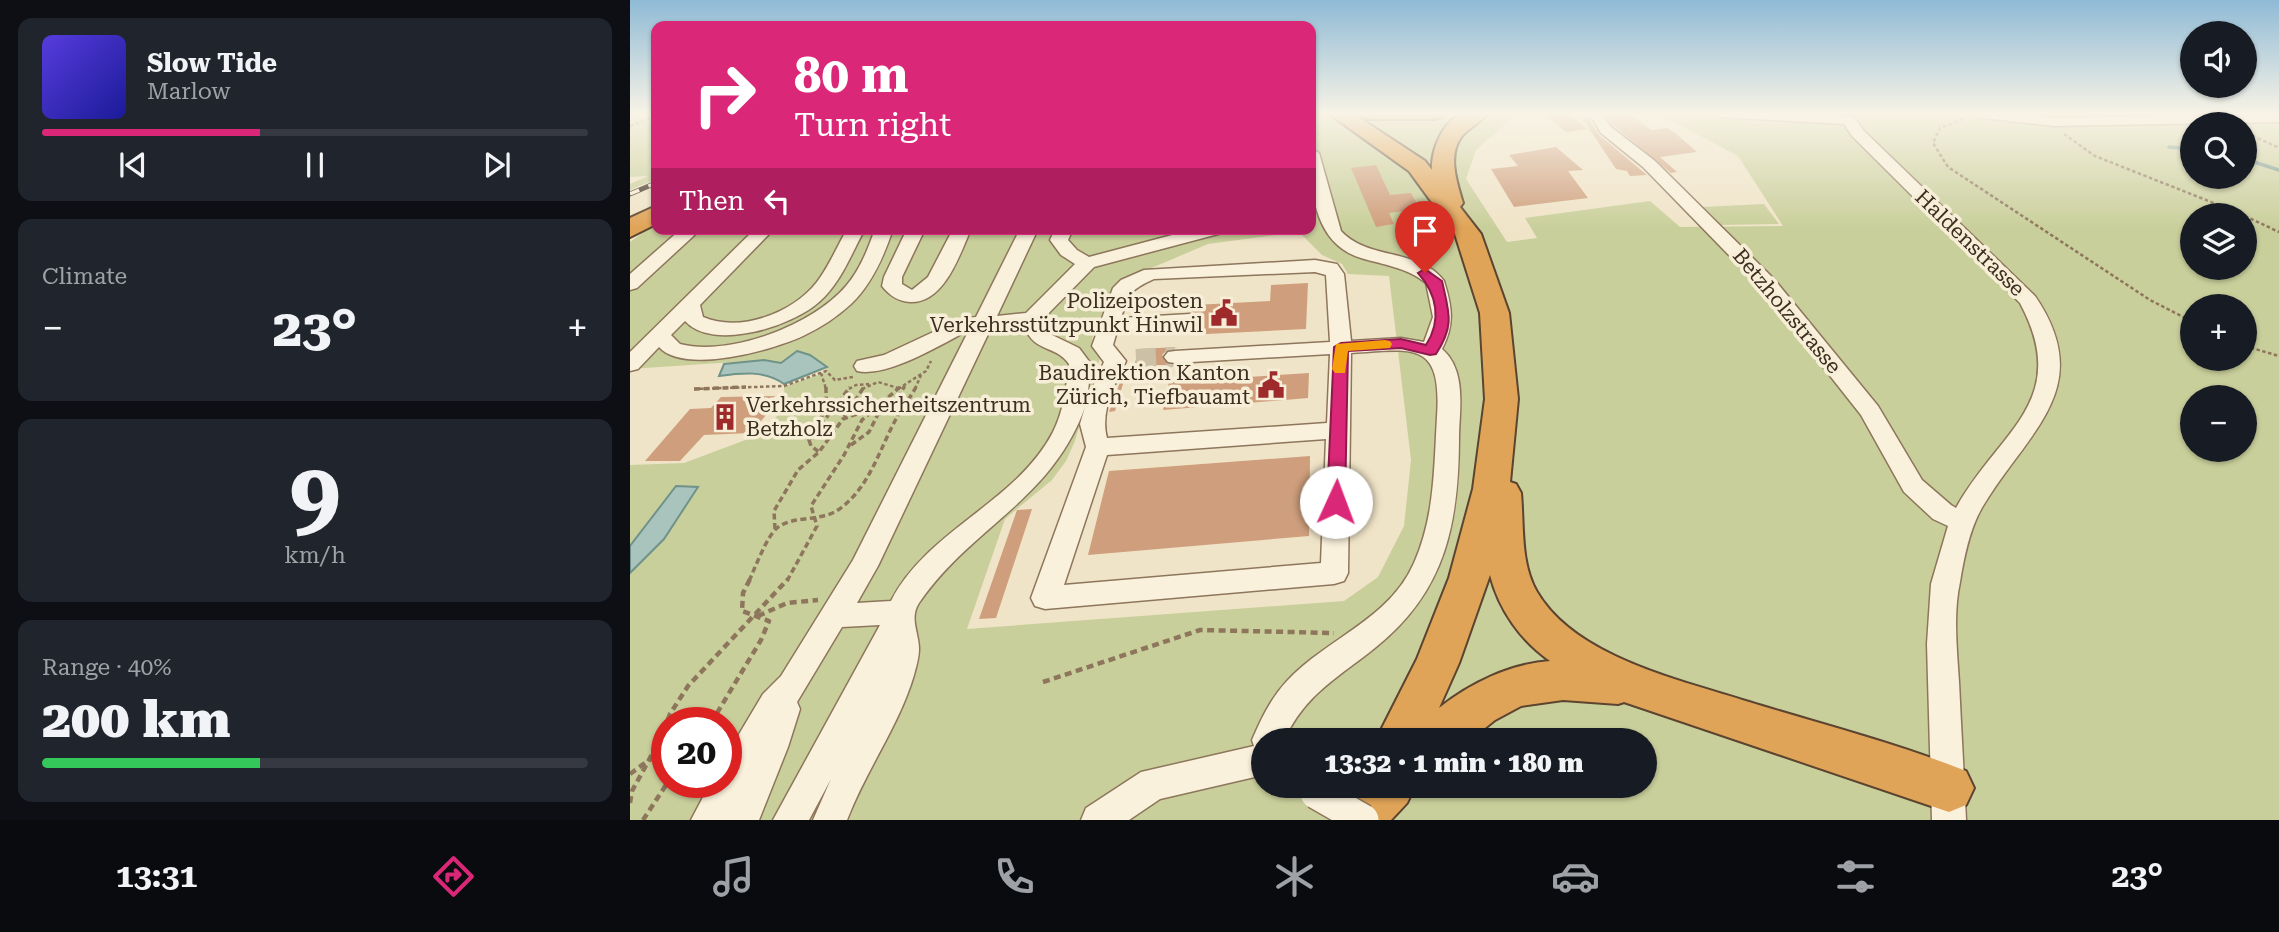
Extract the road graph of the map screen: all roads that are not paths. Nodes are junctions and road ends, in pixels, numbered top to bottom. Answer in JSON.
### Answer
{"nodes":[{"id":1,"x":1399,"y":151,"type":"edge"},
{"id":2,"x":1444,"y":151,"type":"edge"},
{"id":3,"x":1633,"y":151,"type":"edge"},
{"id":4,"x":1876,"y":151,"type":"edge"},
{"id":5,"x":1316,"y":171,"type":"edge"},
{"id":6,"x":1452,"y":206,"type":"junction"},
{"id":7,"x":651,"y":213,"type":"edge"},
{"id":8,"x":651,"y":214,"type":"edge"},
{"id":9,"x":630,"y":221,"type":"edge"},
{"id":10,"x":630,"y":229,"type":"edge"},
{"id":11,"x":685,"y":235,"type":"edge"},
{"id":12,"x":759,"y":235,"type":"edge"},
{"id":13,"x":853,"y":235,"type":"edge"},
{"id":14,"x":881,"y":235,"type":"edge"},
{"id":15,"x":913,"y":235,"type":"edge"},
{"id":16,"x":959,"y":235,"type":"edge"},
{"id":17,"x":1025,"y":235,"type":"edge"},
{"id":18,"x":1061,"y":235,"type":"edge"},
{"id":19,"x":1194,"y":235,"type":"edge"},
{"id":20,"x":1087,"y":264,"type":"junction"},
{"id":21,"x":630,"y":284,"type":"edge"},
{"id":22,"x":690,"y":305,"type":"junction"},
{"id":23,"x":1032,"y":319,"type":"junction"},
{"id":24,"x":1190,"y":320,"type":"dead end"},
{"id":25,"x":985,"y":321,"type":"junction"},
{"id":26,"x":1108,"y":325,"type":"junction"},
{"id":27,"x":660,"y":335,"type":"junction"},
{"id":28,"x":1341,"y":347,"type":"junction"},
{"id":29,"x":1430,"y":351,"type":"junction"},
{"id":30,"x":635,"y":355,"type":"edge"},
{"id":31,"x":1175,"y":357,"type":"tunnel mouth"},
{"id":32,"x":1126,"y":360,"type":"joint"},
{"id":33,"x":867,"y":375,"type":"road end"},
{"id":34,"x":1338,"y":430,"type":"junction"},
{"id":35,"x":1500,"y":440,"type":"junction"},
{"id":36,"x":1098,"y":447,"type":"junction"},
{"id":37,"x":1962,"y":521,"type":"junction"},
{"id":38,"x":839,"y":607,"type":"junction"},
{"id":39,"x":900,"y":612,"type":"junction"},
{"id":40,"x":792,"y":686,"type":"junction"},
{"id":41,"x":1638,"y":687,"type":"junction"},
{"id":42,"x":1274,"y":728,"type":"edge"},
{"id":43,"x":1406,"y":728,"type":"edge"},
{"id":44,"x":1450,"y":728,"type":"edge"},
{"id":45,"x":1251,"y":757,"type":"edge"},
{"id":46,"x":1378,"y":798,"type":"edge"},
{"id":47,"x":1323,"y":800,"type":"edge"},
{"id":48,"x":1949,"y":804,"type":"edge"},
{"id":49,"x":708,"y":820,"type":"edge"},
{"id":50,"x":742,"y":820,"type":"edge"},
{"id":51,"x":790,"y":820,"type":"edge"},
{"id":52,"x":830,"y":820,"type":"edge"},
{"id":53,"x":1098,"y":820,"type":"edge"},
{"id":54,"x":1356,"y":820,"type":"edge"},
{"id":55,"x":1363,"y":820,"type":"edge"}],
"edges":[{"from":1,"to":6,"type":"highway"},
{"from":2,"to":6,"type":"highway"},
{"from":3,"to":37,"type":"street","name":"Betzholzstrasse"},
{"from":4,"to":37,"type":"street","name":"Haldenstrasse"},
{"from":5,"to":29,"type":"street"},
{"from":6,"to":35,"type":"highway"},
{"from":7,"to":9,"type":"highway"},
{"from":8,"to":10,"type":"highway"},
{"from":11,"to":21,"type":"street"},
{"from":12,"to":22,"type":"street"},
{"from":13,"to":22,"type":"street"},
{"from":14,"to":27,"type":"street"},
{"from":15,"to":16,"type":"street"},
{"from":17,"to":25,"type":"street"},
{"from":18,"to":20,"type":"street"},
{"from":19,"to":20,"type":"street"},
{"from":20,"to":23,"type":"street"},
{"from":22,"to":27,"type":"street"},
{"from":23,"to":25,"type":"street"},
{"from":23,"to":39,"type":"street"},
{"from":24,"to":26,"type":"street"},
{"from":25,"to":33,"type":"street"},
{"from":25,"to":38,"type":"street"},
{"from":26,"to":28,"type":"lane"},
{"from":26,"to":32,"type":"lane"},
{"from":27,"to":30,"type":"street"},
{"from":28,"to":29,"type":"street"},
{"from":28,"to":31,"type":"street"},
{"from":28,"to":34,"type":"street"},
{"from":29,"to":42,"type":"street"},
{"from":32,"to":36,"type":"street"},
{"from":34,"to":36,"type":"street"},
{"from":34,"to":36,"type":"street"},
{"from":35,"to":41,"type":"highway"},
{"from":35,"to":43,"type":"highway"},
{"from":37,"to":48,"type":"street","name":"Haldenstrasse"},
{"from":38,"to":39,"type":"street"},
{"from":38,"to":40,"type":"street"},
{"from":39,"to":51,"type":"street"},
{"from":39,"to":52,"type":"street"},
{"from":40,"to":49,"type":"street"},
{"from":40,"to":50,"type":"street"},
{"from":41,"to":44,"type":"highway"},
{"from":41,"to":48,"type":"highway"},
{"from":45,"to":53,"type":"street"},
{"from":46,"to":54,"type":"highway"},
{"from":47,"to":55,"type":"street","bridge":true}]}
